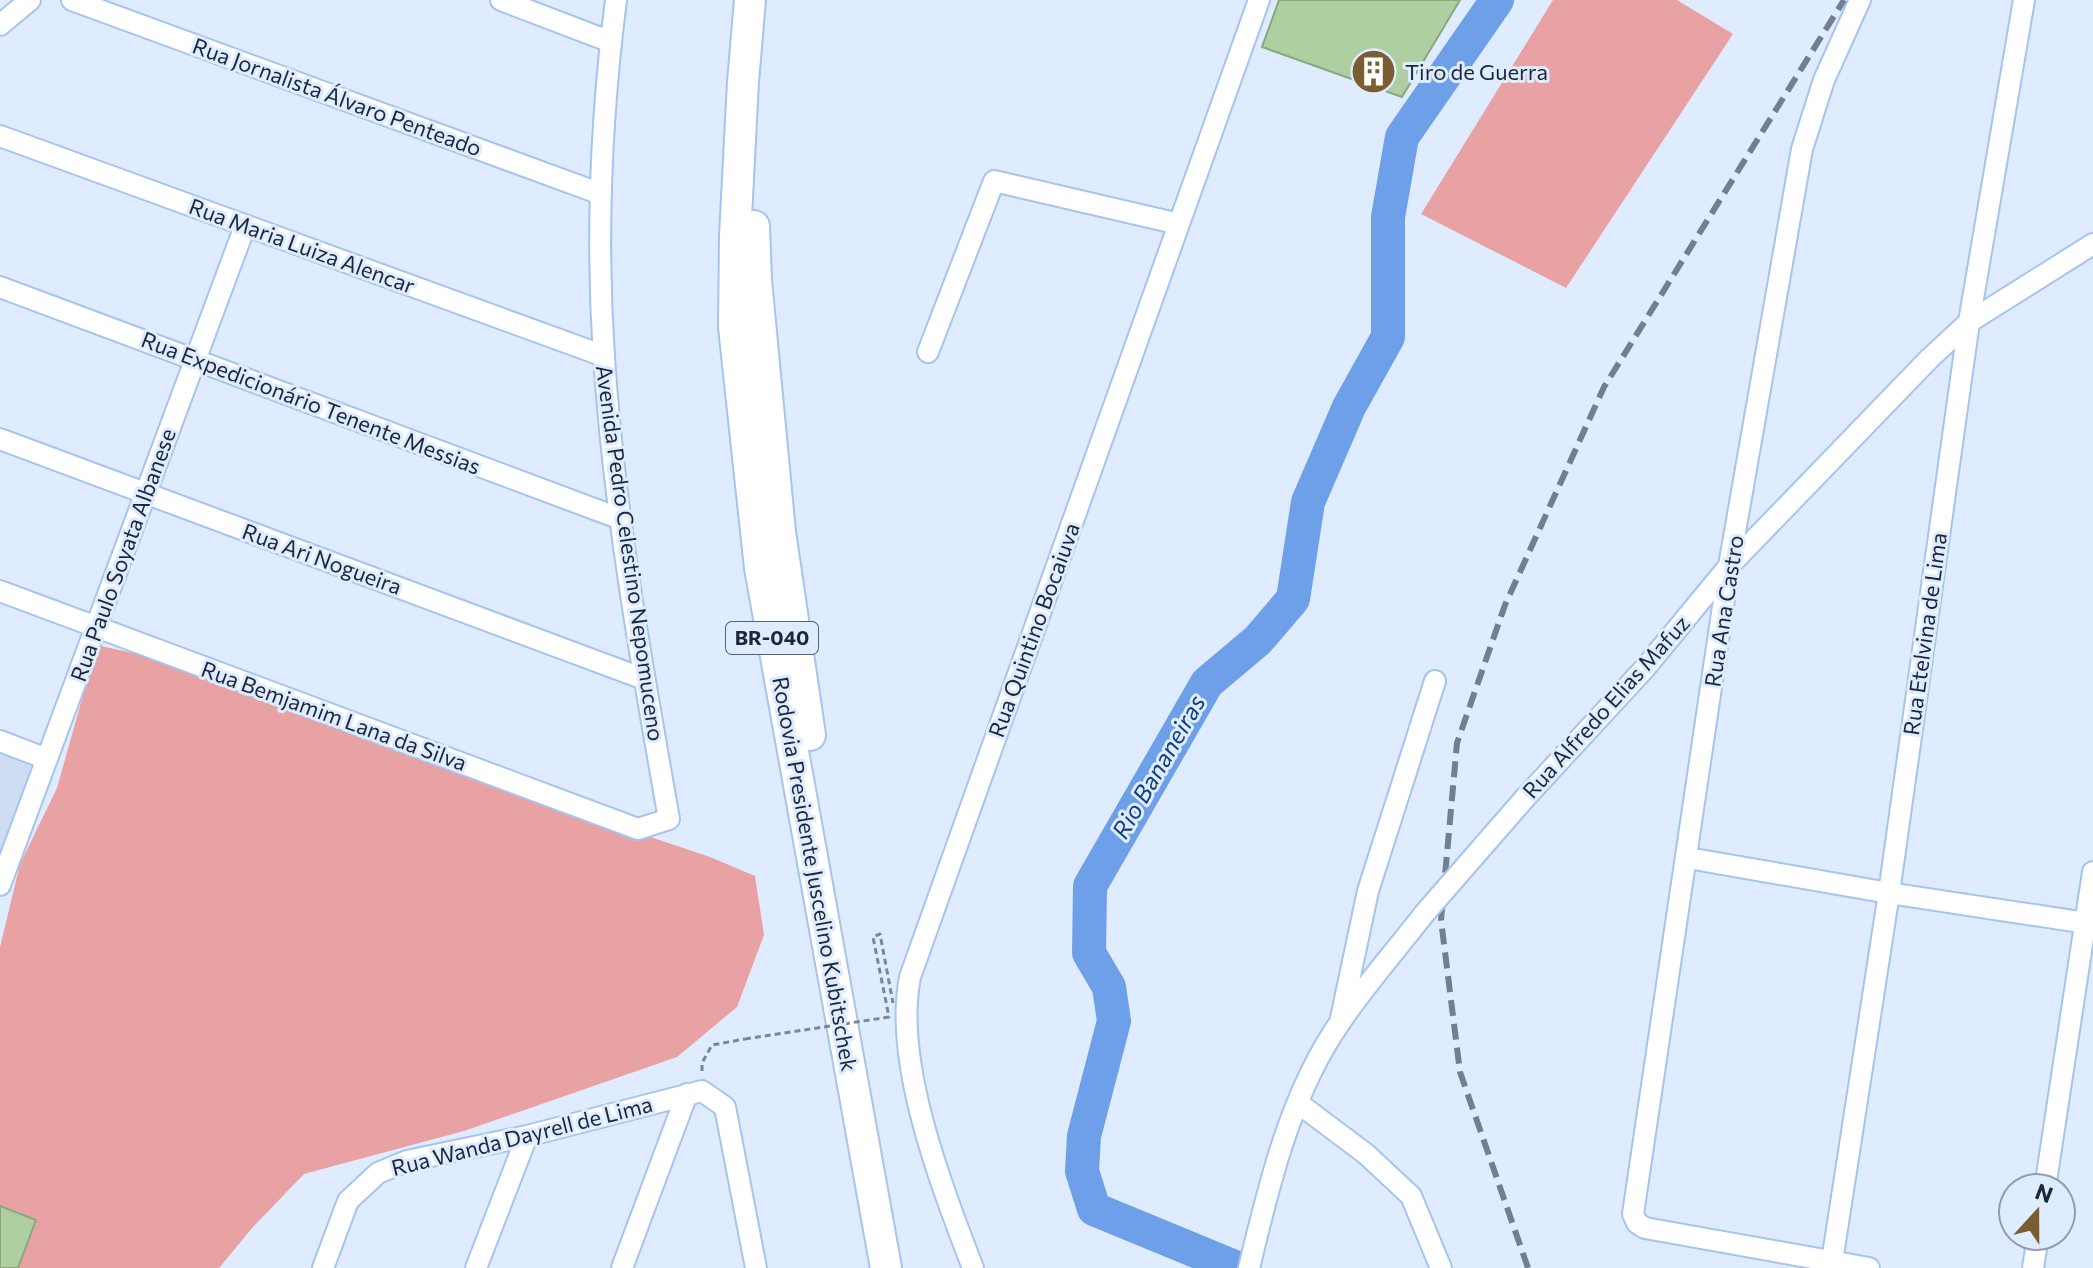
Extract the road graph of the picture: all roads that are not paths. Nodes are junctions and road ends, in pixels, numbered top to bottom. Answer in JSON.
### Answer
{"nodes":[{"id":1,"x":30,"y":0,"type":"edge"},
{"id":2,"x":72,"y":0,"type":"edge"},
{"id":3,"x":501,"y":0,"type":"edge"},
{"id":4,"x":616,"y":0,"type":"edge"},
{"id":5,"x":750,"y":0,"type":"edge"},
{"id":6,"x":769,"y":0,"type":"edge"},
{"id":7,"x":1259,"y":0,"type":"edge"},
{"id":8,"x":1860,"y":0,"type":"edge"},
{"id":9,"x":2024,"y":0,"type":"edge"},
{"id":10,"x":0,"y":25,"type":"edge"},
{"id":11,"x":611,"y":42,"type":"junction"},
{"id":12,"x":0,"y":136,"type":"edge"},
{"id":13,"x":601,"y":194,"type":"junction"},
{"id":14,"x":1179,"y":224,"type":"junction"},
{"id":15,"x":245,"y":226,"type":"junction"},
{"id":16,"x":2093,"y":244,"type":"edge"},
{"id":17,"x":0,"y":287,"type":"edge"},
{"id":18,"x":1969,"y":322,"type":"junction"},
{"id":19,"x":928,"y":352,"type":"dead end"},
{"id":20,"x":604,"y":356,"type":"junction"},
{"id":21,"x":195,"y":360,"type":"junction"},
{"id":22,"x":0,"y":439,"type":"edge"},
{"id":23,"x":146,"y":493,"type":"junction"},
{"id":24,"x":621,"y":519,"type":"junction"},
{"id":25,"x":1729,"y":566,"type":"junction"},
{"id":26,"x":0,"y":591,"type":"edge"},
{"id":27,"x":96,"y":627,"type":"junction"},
{"id":28,"x":644,"y":679,"type":"junction"},
{"id":29,"x":1435,"y":681,"type":"dead end"},
{"id":30,"x":0,"y":741,"type":"edge"},
{"id":31,"x":47,"y":759,"type":"junction"},
{"id":32,"x":669,"y":819,"type":"joint"},
{"id":33,"x":1688,"y":858,"type":"junction"},
{"id":34,"x":2093,"y":872,"type":"edge"},
{"id":35,"x":0,"y":885,"type":"edge"},
{"id":36,"x":1889,"y":893,"type":"junction"},
{"id":37,"x":2089,"y":923,"type":"edge"},
{"id":38,"x":1340,"y":1022,"type":"junction"},
{"id":39,"x":694,"y":1093,"type":"junction"},
{"id":40,"x":1298,"y":1103,"type":"junction"},
{"id":41,"x":527,"y":1136,"type":"junction"},
{"id":42,"x":2048,"y":1172,"type":"edge"},
{"id":43,"x":1832,"y":1265,"type":"edge"},
{"id":44,"x":323,"y":1268,"type":"edge"},
{"id":45,"x":476,"y":1268,"type":"edge"},
{"id":46,"x":622,"y":1268,"type":"edge"},
{"id":47,"x":756,"y":1268,"type":"edge"},
{"id":48,"x":886,"y":1268,"type":"edge"},
{"id":49,"x":907,"y":1268,"type":"edge"},
{"id":50,"x":973,"y":1268,"type":"edge"},
{"id":51,"x":1249,"y":1268,"type":"edge"},
{"id":52,"x":1441,"y":1268,"type":"edge"},
{"id":53,"x":1869,"y":1268,"type":"edge"}],
"edges":[{"from":1,"to":10,"type":"street"},
{"from":2,"to":13,"type":"street","name":"Rua Jornalista Álvaro Penteado"},
{"from":3,"to":11,"type":"street"},
{"from":4,"to":11,"type":"street","name":"Avenida Pedro Celestino Nepomuceno"},
{"from":5,"to":48,"type":"highway","name":"Rodovia Presidente Juscelino Kubitschek","number":"BR-040"},
{"from":6,"to":49,"type":"highway","name":"Rodovia Presidente Juscelino Kubitschek","number":"BR-040"},
{"from":7,"to":14,"type":"street","name":"Rua Quintino Bocaiuva"},
{"from":8,"to":25,"type":"street","name":"Rua Ana Castro"},
{"from":9,"to":18,"type":"street","name":"Rua Etelvina de Lima"},
{"from":11,"to":13,"type":"street","name":"Avenida Pedro Celestino Nepomuceno"},
{"from":12,"to":15,"type":"street","name":"Rua Maria Luiza Alencar"},
{"from":13,"to":20,"type":"street","name":"Avenida Pedro Celestino Nepomuceno"},
{"from":14,"to":19,"type":"street"},
{"from":14,"to":50,"type":"street","name":"Rua Quintino Bocaiuva"},
{"from":15,"to":20,"type":"street","name":"Rua Maria Luiza Alencar"},
{"from":15,"to":21,"type":"street","name":"Rua Paulo Soyata Albanese"},
{"from":16,"to":18,"type":"street","name":"Rua Alfredo Elias Mafuz"},
{"from":17,"to":21,"type":"street","name":"Rua Expedicionário Tenente Messias"},
{"from":18,"to":25,"type":"street","name":"Rua Alfredo Elias Mafuz"},
{"from":18,"to":36,"type":"street","name":"Rua Etelvina de Lima"},
{"from":20,"to":24,"type":"street","name":"Avenida Pedro Celestino Nepomuceno"},
{"from":21,"to":23,"type":"street","name":"Rua Paulo Soyata Albanese"},
{"from":21,"to":24,"type":"street","name":"Rua Expedicionário Tenente Messias"},
{"from":22,"to":23,"type":"street","name":"Rua Ari Nogueira"},
{"from":23,"to":27,"type":"street","name":"Rua Paulo Soyata Albanese"},
{"from":23,"to":28,"type":"street","name":"Rua Ari Nogueira"},
{"from":24,"to":28,"type":"street","name":"Avenida Pedro Celestino Nepomuceno"},
{"from":25,"to":33,"type":"street","name":"Rua Ana Castro"},
{"from":25,"to":38,"type":"street","name":"Rua Alfredo Elias Mafuz","bridge":true},
{"from":26,"to":27,"type":"street","name":"Rua Bemjamim Lana da Silva"},
{"from":27,"to":31,"type":"street","name":"Rua Paulo Soyata Albanese"},
{"from":27,"to":32,"type":"street","name":"Rua Bemjamim Lana da Silva"},
{"from":28,"to":32,"type":"street","name":"Avenida Pedro Celestino Nepomuceno"},
{"from":29,"to":38,"type":"street"},
{"from":30,"to":31,"type":"street"},
{"from":31,"to":35,"type":"street","name":"Rua Paulo Soyata Albanese"},
{"from":33,"to":36,"type":"street"},
{"from":33,"to":43,"type":"street","name":"Rua Ana Castro"},
{"from":34,"to":37,"type":"street"},
{"from":36,"to":37,"type":"street"},
{"from":36,"to":43,"type":"street","name":"Rua Etelvina de Lima"},
{"from":37,"to":42,"type":"street"},
{"from":38,"to":40,"type":"street","name":"Rua Alfredo Elias Mafuz"},
{"from":39,"to":41,"type":"street","name":"Rua Wanda Dayrell de Lima"},
{"from":39,"to":46,"type":"street"},
{"from":39,"to":47,"type":"street"},
{"from":40,"to":51,"type":"street","name":"Rua Alfredo Elias Mafuz"},
{"from":40,"to":52,"type":"street"},
{"from":41,"to":44,"type":"street","name":"Rua Wanda Dayrell de Lima"},
{"from":41,"to":45,"type":"street"},
{"from":43,"to":53,"type":"street"}]}
